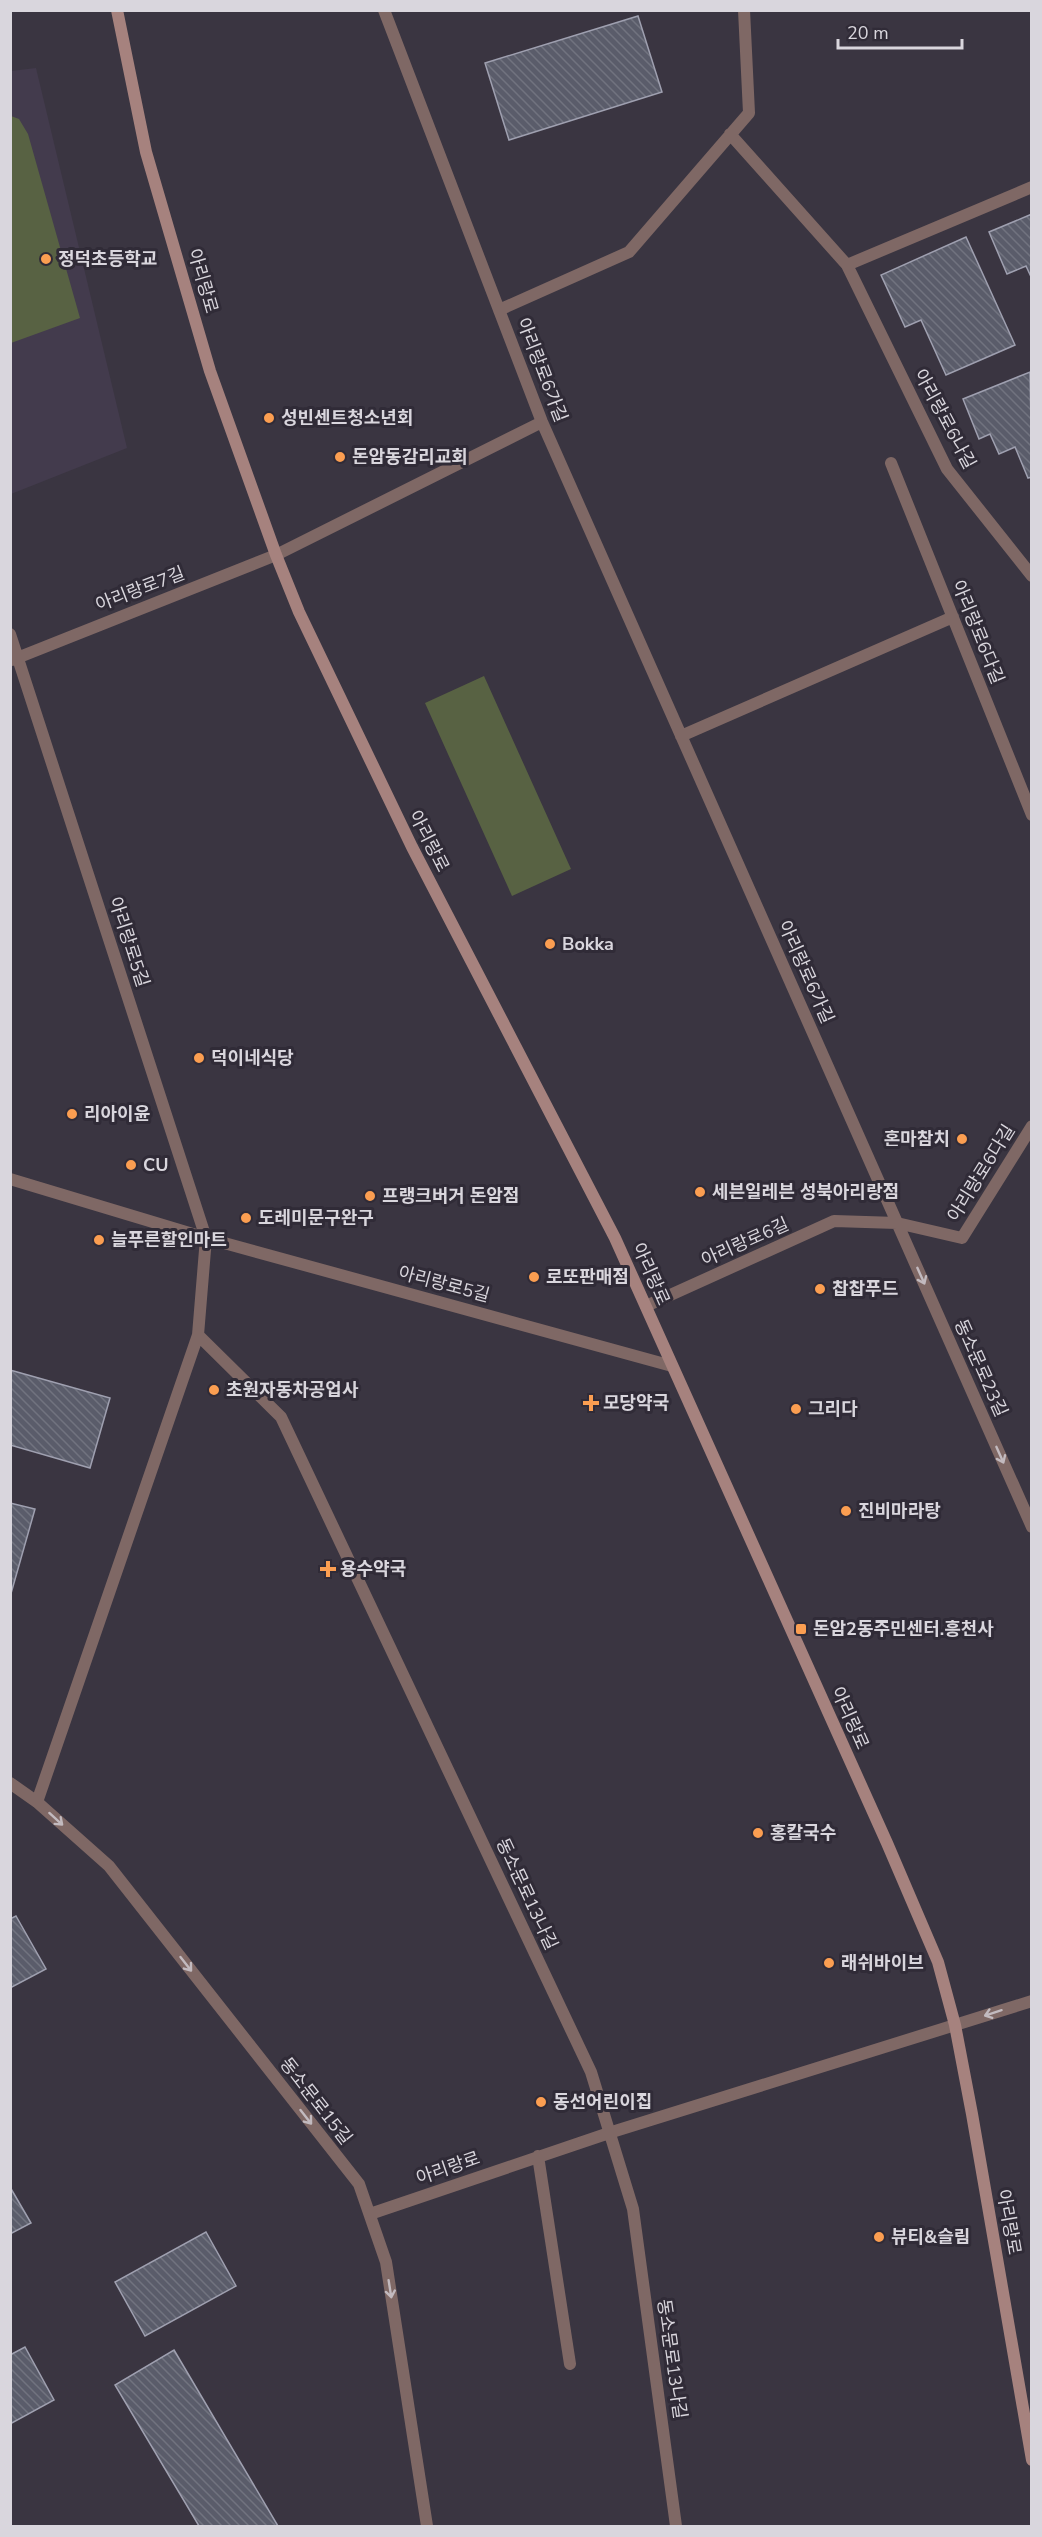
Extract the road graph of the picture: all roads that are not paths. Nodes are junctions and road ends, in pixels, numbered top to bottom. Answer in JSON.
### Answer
{"nodes":[{"id":1,"x":117,"y":10,"type":"edge"},
{"id":2,"x":384,"y":10,"type":"edge"},
{"id":3,"x":744,"y":10,"type":"edge"},
{"id":4,"x":730,"y":134,"type":"junction"},
{"id":5,"x":1032,"y":187,"type":"edge"},
{"id":6,"x":847,"y":265,"type":"junction"},
{"id":7,"x":499,"y":310,"type":"junction"},
{"id":8,"x":542,"y":422,"type":"junction"},
{"id":9,"x":891,"y":463,"type":"dead end"},
{"id":10,"x":276,"y":555,"type":"junction"},
{"id":11,"x":1032,"y":576,"type":"edge"},
{"id":12,"x":953,"y":617,"type":"junction"},
{"id":13,"x":10,"y":634,"type":"edge"},
{"id":14,"x":14,"y":658,"type":"edge"},
{"id":15,"x":681,"y":736,"type":"junction"},
{"id":16,"x":1032,"y":815,"type":"edge"},
{"id":17,"x":1032,"y":1126,"type":"edge"},
{"id":18,"x":10,"y":1179,"type":"edge"},
{"id":19,"x":897,"y":1223,"type":"junction"},
{"id":20,"x":206,"y":1238,"type":"junction"},
{"id":21,"x":962,"y":1238,"type":"joint"},
{"id":22,"x":646,"y":1306,"type":"junction"},
{"id":23,"x":198,"y":1335,"type":"junction"},
{"id":24,"x":672,"y":1366,"type":"junction"},
{"id":25,"x":1032,"y":1527,"type":"edge"},
{"id":26,"x":10,"y":1782,"type":"edge"},
{"id":27,"x":37,"y":1802,"type":"junction"},
{"id":28,"x":1032,"y":2001,"type":"edge"},
{"id":29,"x":956,"y":2025,"type":"junction"},
{"id":30,"x":612,"y":2132,"type":"junction"},
{"id":31,"x":538,"y":2156,"type":"junction"},
{"id":32,"x":369,"y":2214,"type":"junction"},
{"id":33,"x":570,"y":2364,"type":"dead end"},
{"id":34,"x":1032,"y":2460,"type":"edge"},
{"id":35,"x":427,"y":2526,"type":"edge"},
{"id":36,"x":676,"y":2526,"type":"edge"}],
"edges":[{"from":1,"to":10,"type":"main road","name":"아리랑로"},
{"from":2,"to":7,"type":"street","name":"아리랑로6가길"},
{"from":3,"to":4,"type":"street"},
{"from":4,"to":6,"type":"street","name":"아리랑로6나길"},
{"from":4,"to":7,"type":"street"},
{"from":5,"to":6,"type":"street"},
{"from":6,"to":11,"type":"street","name":"아리랑로6나길"},
{"from":7,"to":8,"type":"street","name":"아리랑로6가길"},
{"from":8,"to":10,"type":"street"},
{"from":8,"to":15,"type":"street","name":"아리랑로6가길"},
{"from":9,"to":12,"type":"street","name":"아리랑로6다길"},
{"from":10,"to":14,"type":"street","name":"아리랑로7길"},
{"from":10,"to":22,"type":"main road","name":"아리랑로"},
{"from":12,"to":15,"type":"street"},
{"from":12,"to":16,"type":"street","name":"아리랑로6다길"},
{"from":13,"to":14,"type":"street"},
{"from":14,"to":20,"type":"street","name":"아리랑로5길"},
{"from":15,"to":19,"type":"street","name":"아리랑로6가길"},
{"from":17,"to":21,"type":"street","name":"아리랑로6다길"},
{"from":18,"to":20,"type":"street","name":"아리랑로5길"},
{"from":19,"to":21,"type":"street","name":"아리랑로6길"},
{"from":19,"to":22,"type":"street","name":"아리랑로6길"},
{"from":19,"to":25,"type":"street","name":"동소문로23길","one_way":true},
{"from":20,"to":23,"type":"street"},
{"from":20,"to":24,"type":"street","name":"아리랑로5길"},
{"from":22,"to":24,"type":"main road","name":"아리랑로"},
{"from":23,"to":27,"type":"street"},
{"from":23,"to":30,"type":"street","name":"동소문로13나길"},
{"from":24,"to":29,"type":"main road","name":"아리랑로"},
{"from":26,"to":27,"type":"street","name":"동소문로15길"},
{"from":27,"to":32,"type":"street","name":"동소문로15길","one_way":true},
{"from":28,"to":29,"type":"street","one_way":true},
{"from":29,"to":30,"type":"street","name":"아리랑로"},
{"from":29,"to":34,"type":"main road","name":"아리랑로"},
{"from":30,"to":31,"type":"street","name":"아리랑로"},
{"from":30,"to":36,"type":"street","name":"동소문로13나길"},
{"from":31,"to":32,"type":"street","name":"아리랑로"},
{"from":31,"to":33,"type":"street"},
{"from":32,"to":35,"type":"street","name":"동소문로15길","one_way":true}]}
